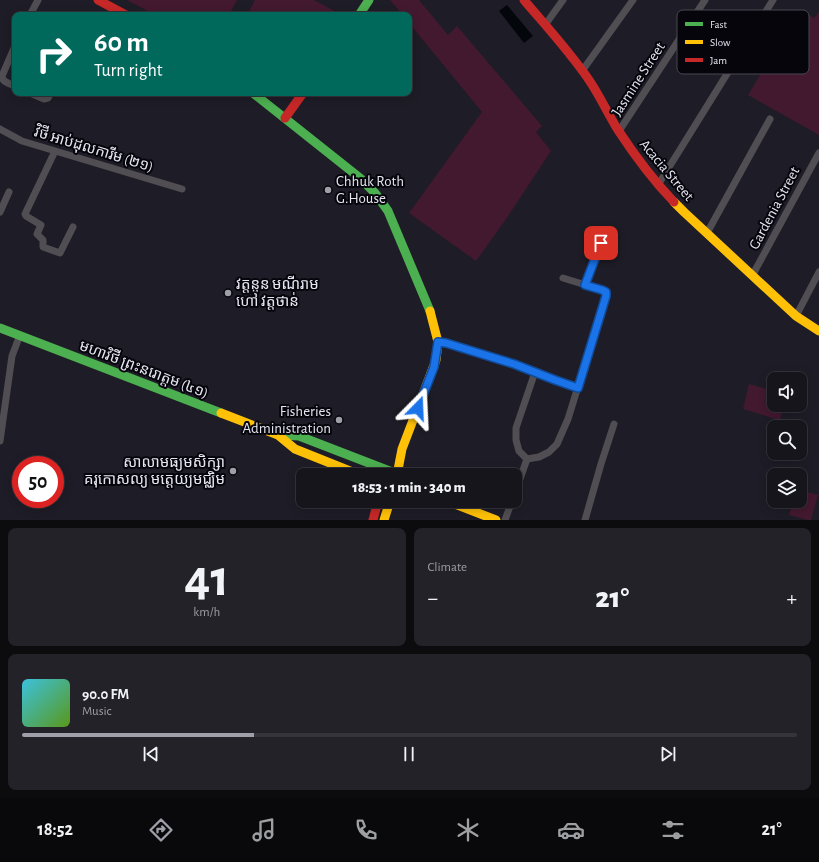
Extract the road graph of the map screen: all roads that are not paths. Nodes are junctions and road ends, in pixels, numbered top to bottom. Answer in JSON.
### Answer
{"nodes":[{"id":1,"x":38,"y":0,"type":"edge"},
{"id":2,"x":98,"y":0,"type":"edge"},
{"id":3,"x":369,"y":0,"type":"edge"},
{"id":4,"x":524,"y":0,"type":"edge"},
{"id":5,"x":563,"y":0,"type":"edge"},
{"id":6,"x":633,"y":0,"type":"edge"},
{"id":7,"x":705,"y":0,"type":"edge"},
{"id":8,"x":773,"y":0,"type":"edge"},
{"id":9,"x":698,"y":10,"type":"edge"},
{"id":10,"x":767,"y":10,"type":"edge"},
{"id":11,"x":32,"y":12,"type":"edge"},
{"id":12,"x":120,"y":12,"type":"edge"},
{"id":13,"x":361,"y":12,"type":"edge"},
{"id":14,"x":545,"y":25,"type":"junction"},
{"id":15,"x":677,"y":43,"type":"edge"},
{"id":16,"x":12,"y":53,"type":"edge"},
{"id":17,"x":582,"y":70,"type":"junction"},
{"id":18,"x":727,"y":74,"type":"edge"},
{"id":19,"x":12,"y":85,"type":"edge"},
{"id":20,"x":37,"y":96,"type":"edge"},
{"id":21,"x":49,"y":96,"type":"edge"},
{"id":22,"x":257,"y":96,"type":"edge"},
{"id":23,"x":301,"y":96,"type":"edge"},
{"id":24,"x":285,"y":118,"type":"junction"},
{"id":25,"x":770,"y":119,"type":"dead end"},
{"id":26,"x":0,"y":129,"type":"edge"},
{"id":27,"x":619,"y":131,"type":"junction"},
{"id":28,"x":55,"y":151,"type":"junction"},
{"id":29,"x":819,"y":153,"type":"edge"},
{"id":30,"x":658,"y":185,"type":"junction"},
{"id":31,"x":182,"y":189,"type":"dead end"},
{"id":32,"x":9,"y":192,"type":"dead end"},
{"id":33,"x":0,"y":212,"type":"edge"},
{"id":34,"x":73,"y":227,"type":"dead end"},
{"id":35,"x":707,"y":233,"type":"junction"},
{"id":36,"x":601,"y":243,"type":"dead end"},
{"id":37,"x":819,"y":272,"type":"edge"},
{"id":38,"x":752,"y":276,"type":"junction"},
{"id":39,"x":563,"y":278,"type":"dead end"},
{"id":40,"x":585,"y":285,"type":"junction"},
{"id":41,"x":796,"y":316,"type":"junction"},
{"id":42,"x":0,"y":328,"type":"edge"},
{"id":43,"x":819,"y":331,"type":"edge"},
{"id":44,"x":20,"y":335,"type":"junction"},
{"id":45,"x":438,"y":342,"type":"junction"},
{"id":46,"x":535,"y":372,"type":"junction"},
{"id":47,"x":578,"y":388,"type":"junction"},
{"id":48,"x":614,"y":424,"type":"dead end"},
{"id":49,"x":278,"y":435,"type":"junction"},
{"id":50,"x":0,"y":440,"type":"edge"},
{"id":51,"x":402,"y":449,"type":"junction"},
{"id":52,"x":527,"y":459,"type":"junction"},
{"id":53,"x":342,"y":468,"type":"edge"},
{"id":54,"x":377,"y":468,"type":"edge"},
{"id":55,"x":390,"y":468,"type":"edge"},
{"id":56,"x":399,"y":468,"type":"edge"},
{"id":57,"x":522,"y":473,"type":"edge"},
{"id":58,"x":376,"y":508,"type":"edge"},
{"id":59,"x":388,"y":508,"type":"edge"},
{"id":60,"x":465,"y":508,"type":"edge"},
{"id":61,"x":509,"y":508,"type":"edge"},
{"id":62,"x":373,"y":520,"type":"edge"},
{"id":63,"x":384,"y":520,"type":"edge"},
{"id":64,"x":496,"y":520,"type":"edge"},
{"id":65,"x":505,"y":520,"type":"edge"},
{"id":66,"x":585,"y":520,"type":"edge"}],
"edges":[{"from":1,"to":11,"type":"street"},
{"from":2,"to":12,"type":"main road"},
{"from":3,"to":13,"type":"main road"},
{"from":4,"to":14,"type":"main road","name":"Acacia Street"},
{"from":5,"to":14,"type":"street"},
{"from":6,"to":17,"type":"street"},
{"from":7,"to":9,"type":"street","name":"Jasmine Street"},
{"from":8,"to":10,"type":"street"},
{"from":14,"to":17,"type":"main road","name":"Acacia Street"},
{"from":15,"to":27,"type":"street","name":"Jasmine Street"},
{"from":16,"to":19,"type":"street"},
{"from":17,"to":27,"type":"main road","name":"Acacia Street"},
{"from":18,"to":30,"type":"street"},
{"from":20,"to":21,"type":"street"},
{"from":22,"to":24,"type":"main road"},
{"from":23,"to":24,"type":"main road"},
{"from":24,"to":45,"type":"main road"},
{"from":25,"to":35,"type":"street"},
{"from":26,"to":28,"type":"street","name":"វិថី អាប់ដុលការីម (២១)"},
{"from":27,"to":30,"type":"main road","name":"Acacia Street"},
{"from":28,"to":31,"type":"street","name":"វិថី អាប់ដុលការីម (២១)"},
{"from":28,"to":34,"type":"street"},
{"from":29,"to":38,"type":"street","name":"Gardenia Street"},
{"from":30,"to":35,"type":"main road","name":"Acacia Street"},
{"from":32,"to":33,"type":"street"},
{"from":35,"to":38,"type":"main road","name":"Acacia Street"},
{"from":36,"to":40,"type":"street"},
{"from":37,"to":41,"type":"street"},
{"from":38,"to":41,"type":"main road","name":"Acacia Street"},
{"from":39,"to":40,"type":"street"},
{"from":40,"to":47,"type":"street"},
{"from":41,"to":43,"type":"main road","name":"Acacia Street"},
{"from":42,"to":44,"type":"main road","name":"មហាវិថី ព្រះនរោត្តម (៤១)"},
{"from":44,"to":49,"type":"main road","name":"មហាវិថី ព្រះនរោត្តម (៤១)"},
{"from":44,"to":50,"type":"street"},
{"from":45,"to":46,"type":"street"},
{"from":45,"to":51,"type":"main road"},
{"from":46,"to":47,"type":"street"},
{"from":46,"to":52,"type":"street"},
{"from":47,"to":52,"type":"street"},
{"from":48,"to":66,"type":"street"},
{"from":49,"to":53,"type":"main road","name":"មហាវិថី ព្រះនរោត្តម (៤១)"},
{"from":49,"to":54,"type":"main road","name":"មហាវិថី ព្រះនរោត្តម (៤១)"},
{"from":51,"to":55,"type":"main road"},
{"from":51,"to":56,"type":"main road"},
{"from":52,"to":57,"type":"street"},
{"from":58,"to":62,"type":"main road"},
{"from":59,"to":63,"type":"main road"},
{"from":60,"to":64,"type":"main road"},
{"from":61,"to":65,"type":"street"}]}
